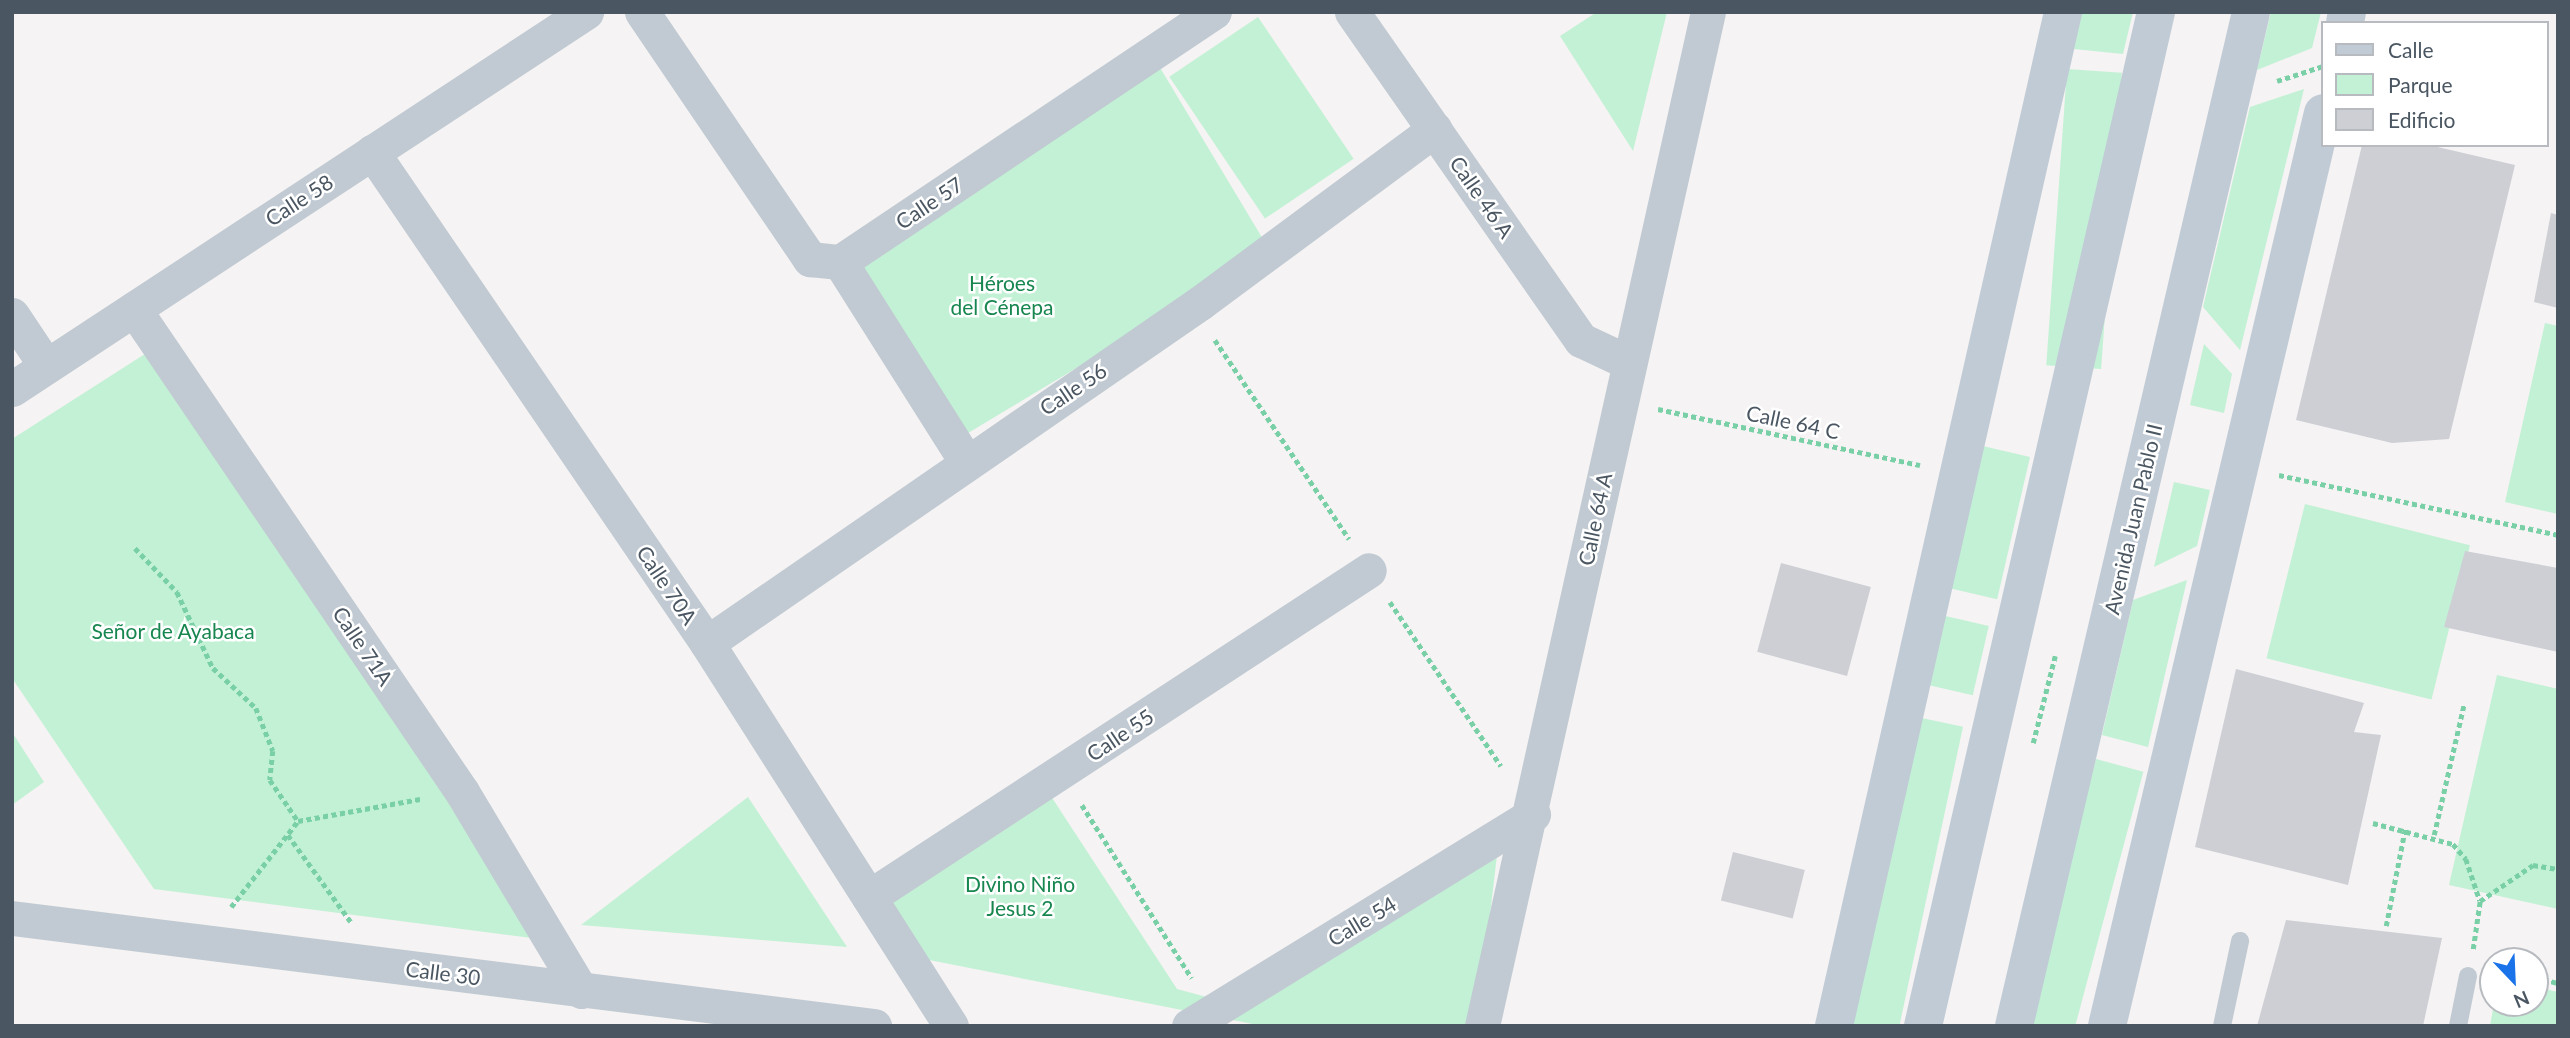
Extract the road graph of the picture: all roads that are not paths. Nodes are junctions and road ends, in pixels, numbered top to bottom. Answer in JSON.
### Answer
{"nodes":[{"id":1,"x":586,"y":12,"type":"edge"},
{"id":2,"x":642,"y":12,"type":"edge"},
{"id":3,"x":1214,"y":12,"type":"edge"},
{"id":4,"x":1352,"y":12,"type":"edge"},
{"id":5,"x":1708,"y":12,"type":"edge"},
{"id":6,"x":2063,"y":12,"type":"edge"},
{"id":7,"x":2156,"y":12,"type":"edge"},
{"id":8,"x":2251,"y":12,"type":"edge"},
{"id":9,"x":2322,"y":117,"type":"edge"},
{"id":10,"x":1436,"y":129,"type":"junction"},
{"id":11,"x":372,"y":152,"type":"junction"},
{"id":12,"x":841,"y":262,"type":"junction"},
{"id":13,"x":134,"y":309,"type":"junction"},
{"id":14,"x":12,"y":315,"type":"edge"},
{"id":15,"x":1628,"y":362,"type":"junction"},
{"id":16,"x":46,"y":366,"type":"junction"},
{"id":17,"x":12,"y":389,"type":"edge"},
{"id":18,"x":967,"y":463,"type":"junction"},
{"id":19,"x":1369,"y":570,"type":"dead end"},
{"id":20,"x":707,"y":643,"type":"junction"},
{"id":21,"x":1533,"y":814,"type":"junction"},
{"id":22,"x":869,"y":897,"type":"junction"},
{"id":23,"x":12,"y":918,"type":"edge"},
{"id":24,"x":2240,"y":941,"type":"dead end"},
{"id":25,"x":2468,"y":976,"type":"road end"},
{"id":26,"x":581,"y":991,"type":"junction"},
{"id":27,"x":1201,"y":1018,"type":"edge"},
{"id":28,"x":768,"y":1020,"type":"edge"},
{"id":29,"x":874,"y":1026,"type":"edge"},
{"id":30,"x":951,"y":1026,"type":"edge"},
{"id":31,"x":1482,"y":1026,"type":"edge"},
{"id":32,"x":1834,"y":1026,"type":"edge"},
{"id":33,"x":1923,"y":1026,"type":"edge"},
{"id":34,"x":2014,"y":1026,"type":"edge"},
{"id":35,"x":2107,"y":1026,"type":"edge"},
{"id":36,"x":2222,"y":1026,"type":"edge"},
{"id":37,"x":2458,"y":1026,"type":"edge"}],
"edges":[{"from":1,"to":11,"type":"street","name":"Calle 58"},
{"from":2,"to":12,"type":"street"},
{"from":3,"to":12,"type":"street","name":"Calle 57"},
{"from":4,"to":10,"type":"street","name":"Calle 46 A"},
{"from":5,"to":15,"type":"street","name":"Calle 64 A"},
{"from":6,"to":32,"type":"main road"},
{"from":7,"to":33,"type":"main road"},
{"from":8,"to":34,"type":"main road","name":"Avenida Juan Pablo II"},
{"from":9,"to":35,"type":"main road"},
{"from":10,"to":15,"type":"street","name":"Calle 46 A"},
{"from":10,"to":18,"type":"street","name":"Calle 56"},
{"from":11,"to":13,"type":"street","name":"Calle 58"},
{"from":11,"to":20,"type":"street","name":"Calle 70A"},
{"from":12,"to":18,"type":"street"},
{"from":13,"to":16,"type":"street","name":"Calle 58"},
{"from":13,"to":26,"type":"street","name":"Calle 71A"},
{"from":14,"to":16,"type":"street"},
{"from":15,"to":21,"type":"street","name":"Calle 64 A"},
{"from":16,"to":17,"type":"street","name":"Calle 58"},
{"from":18,"to":20,"type":"street","name":"Calle 56"},
{"from":19,"to":22,"type":"street","name":"Calle 55"},
{"from":20,"to":22,"type":"street","name":"Calle 70A"},
{"from":21,"to":27,"type":"street","name":"Calle 54"},
{"from":21,"to":31,"type":"street","name":"Calle 64 A"},
{"from":22,"to":30,"type":"street","name":"Calle 70A"},
{"from":23,"to":26,"type":"street","name":"Calle 30"},
{"from":24,"to":36,"type":"lane"},
{"from":25,"to":37,"type":"lane"},
{"from":26,"to":28,"type":"street","name":"Calle 30"},
{"from":28,"to":29,"type":"street","name":"Calle 30"}]}
